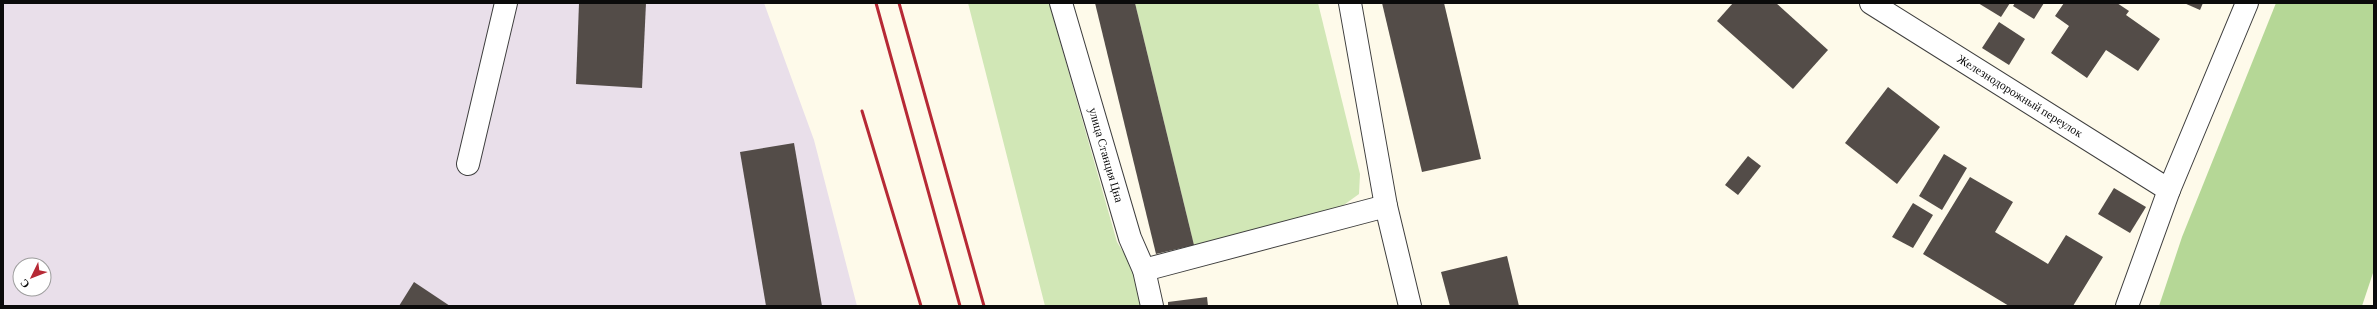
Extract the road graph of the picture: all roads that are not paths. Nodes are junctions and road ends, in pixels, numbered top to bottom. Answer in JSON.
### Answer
{"nodes":[{"id":1,"x":506,"y":3,"type":"edge"},
{"id":2,"x":1061,"y":3,"type":"edge"},
{"id":3,"x":1350,"y":3,"type":"edge"},
{"id":4,"x":1871,"y":3,"type":"edge"},
{"id":5,"x":2246,"y":3,"type":"edge"},
{"id":6,"x":468,"y":164,"type":"dead end"},
{"id":7,"x":2169,"y":190,"type":"junction"},
{"id":8,"x":1386,"y":206,"type":"junction"},
{"id":9,"x":1144,"y":270,"type":"junction"},
{"id":10,"x":1152,"y":306,"type":"edge"},
{"id":11,"x":1410,"y":306,"type":"edge"},
{"id":12,"x":2127,"y":306,"type":"edge"}],
"edges":[{"from":1,"to":6,"type":"street"},
{"from":2,"to":9,"type":"street","name":"улица Станция Цна"},
{"from":3,"to":8,"type":"street"},
{"from":4,"to":7,"type":"street","name":"Железнодорожный переулок"},
{"from":5,"to":7,"type":"street"},
{"from":7,"to":12,"type":"street"},
{"from":8,"to":9,"type":"street"},
{"from":8,"to":11,"type":"street"},
{"from":9,"to":10,"type":"street","name":"улица Станция Цна"}]}
